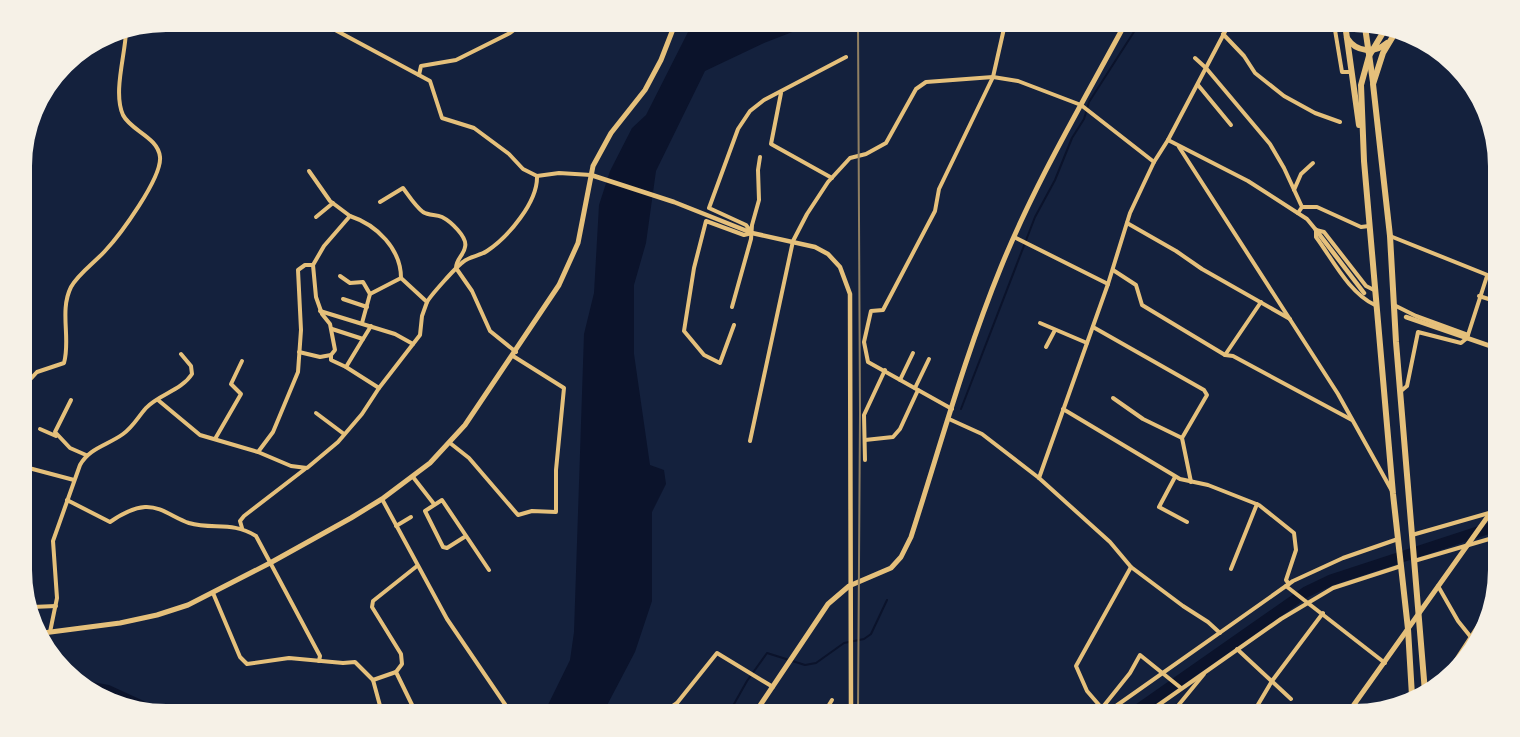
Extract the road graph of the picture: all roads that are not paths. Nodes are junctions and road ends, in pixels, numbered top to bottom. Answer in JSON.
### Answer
{"nodes":[{"id":1,"x":1003,"y":32,"type":"edge"},
{"id":2,"x":1120,"y":32,"type":"edge"},
{"id":3,"x":1335,"y":32,"type":"edge"},
{"id":4,"x":1346,"y":32,"type":"edge"},
{"id":5,"x":340,"y":33,"type":"edge"},
{"id":6,"x":510,"y":33,"type":"edge"},
{"id":7,"x":671,"y":33,"type":"edge"},
{"id":8,"x":1366,"y":33,"type":"edge"},
{"id":9,"x":1223,"y":34,"type":"joint"},
{"id":10,"x":1381,"y":36,"type":"edge"},
{"id":11,"x":1347,"y":37,"type":"junction"},
{"id":12,"x":1391,"y":38,"type":"edge"},
{"id":13,"x":1391,"y":39,"type":"edge"},
{"id":14,"x":125,"y":40,"type":"edge"},
{"id":15,"x":1370,"y":52,"type":"junction"},
{"id":16,"x":846,"y":57,"type":"dead end"},
{"id":17,"x":1195,"y":58,"type":"dead end"},
{"id":18,"x":1206,"y":68,"type":"junction"},
{"id":19,"x":1351,"y":72,"type":"junction"},
{"id":20,"x":418,"y":75,"type":"junction"},
{"id":21,"x":993,"y":77,"type":"junction"},
{"id":22,"x":1198,"y":84,"type":"junction"},
{"id":23,"x":1373,"y":84,"type":"junction"},
{"id":24,"x":781,"y":93,"type":"junction"},
{"id":25,"x":1081,"y":105,"type":"junction"},
{"id":26,"x":1340,"y":122,"type":"dead end"},
{"id":27,"x":1231,"y":126,"type":"dead end"},
{"id":28,"x":1168,"y":140,"type":"junction"},
{"id":29,"x":1179,"y":147,"type":"junction"},
{"id":30,"x":760,"y":157,"type":"dead end"},
{"id":31,"x":1364,"y":161,"type":"junction"},
{"id":32,"x":1154,"y":162,"type":"junction"},
{"id":33,"x":1313,"y":162,"type":"dead end"},
{"id":34,"x":309,"y":171,"type":"dead end"},
{"id":35,"x":591,"y":175,"type":"junction"},
{"id":36,"x":537,"y":176,"type":"junction"},
{"id":37,"x":832,"y":178,"type":"junction"},
{"id":38,"x":1294,"y":190,"type":"junction"},
{"id":39,"x":380,"y":202,"type":"dead end"},
{"id":40,"x":332,"y":203,"type":"junction"},
{"id":41,"x":1302,"y":207,"type":"junction"},
{"id":42,"x":1298,"y":213,"type":"junction"},
{"id":43,"x":350,"y":216,"type":"junction"},
{"id":44,"x":316,"y":217,"type":"dead end"},
{"id":45,"x":1127,"y":224,"type":"junction"},
{"id":46,"x":1369,"y":226,"type":"junction"},
{"id":47,"x":1316,"y":230,"type":"junction"},
{"id":48,"x":752,"y":233,"type":"junction"},
{"id":49,"x":1390,"y":236,"type":"junction"},
{"id":50,"x":1014,"y":237,"type":"junction"},
{"id":51,"x":793,"y":241,"type":"junction"},
{"id":52,"x":313,"y":265,"type":"junction"},
{"id":53,"x":456,"y":268,"type":"junction"},
{"id":54,"x":1113,"y":270,"type":"junction"},
{"id":55,"x":340,"y":276,"type":"dead end"},
{"id":56,"x":1487,"y":276,"type":"joint"},
{"id":57,"x":401,"y":278,"type":"junction"},
{"id":58,"x":1108,"y":284,"type":"junction"},
{"id":59,"x":1374,"y":290,"type":"junction"},
{"id":60,"x":1364,"y":293,"type":"dead end"},
{"id":61,"x":370,"y":294,"type":"junction"},
{"id":62,"x":1479,"y":296,"type":"junction"},
{"id":63,"x":343,"y":299,"type":"dead end"},
{"id":64,"x":1488,"y":299,"type":"edge"},
{"id":65,"x":428,"y":302,"type":"junction"},
{"id":66,"x":1261,"y":302,"type":"junction"},
{"id":67,"x":1375,"y":305,"type":"junction"},
{"id":68,"x":1394,"y":305,"type":"junction"},
{"id":69,"x":366,"y":307,"type":"junction"},
{"id":70,"x":732,"y":307,"type":"dead end"},
{"id":71,"x":320,"y":311,"type":"junction"},
{"id":72,"x":1406,"y":316,"type":"dead end"},
{"id":73,"x":1292,"y":320,"type":"junction"},
{"id":74,"x":362,"y":323,"type":"junction"},
{"id":75,"x":1040,"y":323,"type":"dead end"},
{"id":76,"x":734,"y":325,"type":"dead end"},
{"id":77,"x":371,"y":326,"type":"junction"},
{"id":78,"x":1093,"y":328,"type":"junction"},
{"id":79,"x":332,"y":329,"type":"junction"},
{"id":80,"x":1055,"y":330,"type":"junction"},
{"id":81,"x":1467,"y":336,"type":"junction"},
{"id":82,"x":363,"y":339,"type":"junction"},
{"id":83,"x":1087,"y":343,"type":"junction"},
{"id":84,"x":413,"y":344,"type":"junction"},
{"id":85,"x":1488,"y":345,"type":"edge"},
{"id":86,"x":1046,"y":347,"type":"dead end"},
{"id":87,"x":299,"y":352,"type":"junction"},
{"id":88,"x":913,"y":353,"type":"dead end"},
{"id":89,"x":180,"y":354,"type":"dead end"},
{"id":90,"x":515,"y":354,"type":"junction"},
{"id":91,"x":332,"y":355,"type":"junction"},
{"id":92,"x":1224,"y":355,"type":"junction"},
{"id":93,"x":929,"y":359,"type":"dead end"},
{"id":94,"x":242,"y":361,"type":"dead end"},
{"id":95,"x":346,"y":367,"type":"junction"},
{"id":96,"x":884,"y":370,"type":"junction"},
{"id":97,"x":32,"y":377,"type":"edge"},
{"id":98,"x":900,"y":380,"type":"junction"},
{"id":99,"x":379,"y":388,"type":"junction"},
{"id":100,"x":917,"y":389,"type":"junction"},
{"id":101,"x":1401,"y":391,"type":"junction"},
{"id":102,"x":1113,"y":398,"type":"dead end"},
{"id":103,"x":71,"y":400,"type":"dead end"},
{"id":104,"x":158,"y":400,"type":"junction"},
{"id":105,"x":952,"y":408,"type":"junction"},
{"id":106,"x":1064,"y":409,"type":"junction"},
{"id":107,"x":316,"y":413,"type":"dead end"},
{"id":108,"x":949,"y":418,"type":"junction"},
{"id":109,"x":1352,"y":420,"type":"junction"},
{"id":110,"x":40,"y":428,"type":"dead end"},
{"id":111,"x":344,"y":434,"type":"junction"},
{"id":112,"x":56,"y":436,"type":"junction"},
{"id":113,"x":1182,"y":438,"type":"junction"},
{"id":114,"x":215,"y":439,"type":"junction"},
{"id":115,"x":865,"y":440,"type":"junction"},
{"id":116,"x":750,"y":441,"type":"dead end"},
{"id":117,"x":450,"y":443,"type":"junction"},
{"id":118,"x":258,"y":452,"type":"junction"},
{"id":119,"x":86,"y":455,"type":"junction"},
{"id":120,"x":865,"y":460,"type":"dead end"},
{"id":121,"x":306,"y":468,"type":"junction"},
{"id":122,"x":32,"y":469,"type":"edge"},
{"id":123,"x":1175,"y":476,"type":"junction"},
{"id":124,"x":413,"y":477,"type":"junction"},
{"id":125,"x":1039,"y":478,"type":"junction"},
{"id":126,"x":74,"y":480,"type":"junction"},
{"id":127,"x":1191,"y":482,"type":"junction"},
{"id":128,"x":1393,"y":494,"type":"junction"},
{"id":129,"x":382,"y":499,"type":"junction"},
{"id":130,"x":67,"y":500,"type":"junction"},
{"id":131,"x":434,"y":504,"type":"junction"},
{"id":132,"x":1257,"y":504,"type":"junction"},
{"id":133,"x":1488,"y":515,"type":"edge"},
{"id":134,"x":411,"y":517,"type":"dead end"},
{"id":135,"x":1488,"y":518,"type":"edge"},
{"id":136,"x":1187,"y":522,"type":"dead end"},
{"id":137,"x":396,"y":526,"type":"junction"},
{"id":138,"x":242,"y":528,"type":"junction"},
{"id":139,"x":1412,"y":535,"type":"junction"},
{"id":140,"x":466,"y":536,"type":"junction"},
{"id":141,"x":1398,"y":539,"type":"junction"},
{"id":142,"x":1488,"y":540,"type":"edge"},
{"id":143,"x":1467,"y":545,"type":"junction"},
{"id":144,"x":1414,"y":561,"type":"junction"},
{"id":145,"x":270,"y":562,"type":"junction"},
{"id":146,"x":417,"y":566,"type":"junction"},
{"id":147,"x":1131,"y":566,"type":"junction"},
{"id":148,"x":1401,"y":566,"type":"junction"},
{"id":149,"x":1230,"y":569,"type":"dead end"},
{"id":150,"x":489,"y":570,"type":"dead end"},
{"id":151,"x":1288,"y":585,"type":"junction"},
{"id":152,"x":850,"y":586,"type":"junction"},
{"id":153,"x":1438,"y":586,"type":"junction"},
{"id":154,"x":212,"y":593,"type":"junction"},
{"id":155,"x":1307,"y":602,"type":"junction"},
{"id":156,"x":56,"y":606,"type":"junction"},
{"id":157,"x":38,"y":607,"type":"edge"},
{"id":158,"x":1323,"y":613,"type":"junction"},
{"id":159,"x":1418,"y":614,"type":"junction"},
{"id":160,"x":1408,"y":630,"type":"junction"},
{"id":161,"x":50,"y":632,"type":"joint"},
{"id":162,"x":1220,"y":633,"type":"junction"},
{"id":163,"x":1470,"y":636,"type":"joint"},
{"id":164,"x":1463,"y":648,"type":"edge"},
{"id":165,"x":1237,"y":649,"type":"junction"},
{"id":166,"x":319,"y":661,"type":"junction"},
{"id":167,"x":1385,"y":663,"type":"junction"},
{"id":168,"x":1208,"y":669,"type":"junction"},
{"id":169,"x":396,"y":672,"type":"junction"},
{"id":170,"x":1163,"y":672,"type":"junction"},
{"id":171,"x":374,"y":680,"type":"junction"},
{"id":172,"x":1272,"y":681,"type":"junction"},
{"id":173,"x":1424,"y":684,"type":"edge"},
{"id":174,"x":773,"y":687,"type":"junction"},
{"id":175,"x":1179,"y":687,"type":"junction"},
{"id":176,"x":1412,"y":691,"type":"edge"},
{"id":177,"x":1292,"y":699,"type":"dead end"},
{"id":178,"x":832,"y":700,"type":"dead end"},
{"id":179,"x":380,"y":704,"type":"edge"},
{"id":180,"x":412,"y":704,"type":"edge"},
{"id":181,"x":505,"y":704,"type":"edge"},
{"id":182,"x":676,"y":704,"type":"edge"},
{"id":183,"x":761,"y":704,"type":"edge"},
{"id":184,"x":830,"y":704,"type":"edge"},
{"id":185,"x":851,"y":704,"type":"edge"},
{"id":186,"x":1098,"y":704,"type":"edge"},
{"id":187,"x":1105,"y":704,"type":"edge"},
{"id":188,"x":1119,"y":704,"type":"edge"},
{"id":189,"x":1158,"y":704,"type":"edge"},
{"id":190,"x":1179,"y":704,"type":"edge"},
{"id":191,"x":1258,"y":704,"type":"edge"},
{"id":192,"x":1355,"y":704,"type":"edge"}],
"edges":[{"from":1,"to":21,"type":"street"},
{"from":2,"to":25,"type":"main road"},
{"from":3,"to":19,"type":"street"},
{"from":4,"to":11,"type":"highway"},
{"from":5,"to":20,"type":"street"},
{"from":6,"to":20,"type":"street"},
{"from":7,"to":35,"type":"main road"},
{"from":8,"to":15,"type":"highway"},
{"from":9,"to":18,"type":"street"},
{"from":9,"to":26,"type":"street"},
{"from":10,"to":15,"type":"highway"},
{"from":11,"to":15,"type":"highway"},
{"from":11,"to":19,"type":"highway"},
{"from":12,"to":15,"type":"highway"},
{"from":13,"to":23,"type":"highway"},
{"from":14,"to":97,"type":"street"},
{"from":15,"to":23,"type":"highway"},
{"from":15,"to":31,"type":"highway"},
{"from":16,"to":24,"type":"street"},
{"from":17,"to":18,"type":"street"},
{"from":18,"to":22,"type":"street"},
{"from":18,"to":38,"type":"street"},
{"from":19,"to":31,"type":"highway"},
{"from":20,"to":36,"type":"street"},
{"from":21,"to":25,"type":"street"},
{"from":21,"to":37,"type":"street"},
{"from":21,"to":96,"type":"street"},
{"from":22,"to":27,"type":"street"},
{"from":22,"to":28,"type":"street"},
{"from":23,"to":49,"type":"highway"},
{"from":24,"to":37,"type":"street"},
{"from":24,"to":48,"type":"street"},
{"from":25,"to":32,"type":"street"},
{"from":25,"to":50,"type":"main road"},
{"from":28,"to":29,"type":"street"},
{"from":28,"to":32,"type":"street"},
{"from":29,"to":42,"type":"street"},
{"from":29,"to":73,"type":"street"},
{"from":30,"to":48,"type":"street"},
{"from":31,"to":46,"type":"highway"},
{"from":32,"to":45,"type":"street"},
{"from":33,"to":38,"type":"street"},
{"from":34,"to":40,"type":"street"},
{"from":35,"to":36,"type":"street"},
{"from":35,"to":48,"type":"street"},
{"from":35,"to":90,"type":"main road"},
{"from":36,"to":53,"type":"street"},
{"from":37,"to":51,"type":"street"},
{"from":38,"to":41,"type":"street"},
{"from":39,"to":53,"type":"street"},
{"from":40,"to":43,"type":"street"},
{"from":40,"to":44,"type":"street"},
{"from":41,"to":42,"type":"street"},
{"from":41,"to":46,"type":"street"},
{"from":42,"to":47,"type":"street"},
{"from":43,"to":52,"type":"street"},
{"from":43,"to":57,"type":"street"},
{"from":45,"to":54,"type":"street"},
{"from":45,"to":66,"type":"street"},
{"from":46,"to":59,"type":"highway"},
{"from":47,"to":59,"type":"street"},
{"from":47,"to":60,"type":"street"},
{"from":47,"to":67,"type":"street"},
{"from":48,"to":51,"type":"street"},
{"from":48,"to":70,"type":"street"},
{"from":48,"to":76,"type":"street"},
{"from":49,"to":56,"type":"street"},
{"from":49,"to":68,"type":"highway"},
{"from":50,"to":58,"type":"street"},
{"from":50,"to":105,"type":"main road"},
{"from":51,"to":116,"type":"street"},
{"from":51,"to":152,"type":"street"},
{"from":52,"to":71,"type":"street"},
{"from":52,"to":87,"type":"street"},
{"from":53,"to":65,"type":"street"},
{"from":53,"to":90,"type":"street"},
{"from":54,"to":58,"type":"street"},
{"from":54,"to":92,"type":"street"},
{"from":55,"to":61,"type":"street"},
{"from":56,"to":62,"type":"street"},
{"from":57,"to":61,"type":"street"},
{"from":57,"to":65,"type":"street"},
{"from":58,"to":78,"type":"street"},
{"from":59,"to":67,"type":"highway"},
{"from":61,"to":69,"type":"street"},
{"from":62,"to":64,"type":"street"},
{"from":62,"to":81,"type":"street"},
{"from":63,"to":69,"type":"street"},
{"from":65,"to":84,"type":"street"},
{"from":66,"to":73,"type":"street"},
{"from":66,"to":92,"type":"street"},
{"from":67,"to":128,"type":"highway"},
{"from":68,"to":81,"type":"street"},
{"from":68,"to":101,"type":"highway"},
{"from":69,"to":74,"type":"street"},
{"from":71,"to":74,"type":"street"},
{"from":71,"to":79,"type":"street"},
{"from":72,"to":81,"type":"street"},
{"from":73,"to":109,"type":"street"},
{"from":74,"to":77,"type":"street"},
{"from":75,"to":80,"type":"street"},
{"from":77,"to":82,"type":"street"},
{"from":77,"to":84,"type":"street"},
{"from":78,"to":83,"type":"street"},
{"from":78,"to":113,"type":"street"},
{"from":79,"to":82,"type":"street"},
{"from":79,"to":91,"type":"street"},
{"from":80,"to":83,"type":"street"},
{"from":80,"to":86,"type":"street"},
{"from":81,"to":85,"type":"street"},
{"from":81,"to":101,"type":"street"},
{"from":82,"to":95,"type":"street"},
{"from":83,"to":106,"type":"street"},
{"from":84,"to":99,"type":"street"},
{"from":87,"to":91,"type":"street"},
{"from":87,"to":118,"type":"street"},
{"from":88,"to":98,"type":"street"},
{"from":89,"to":104,"type":"street"},
{"from":90,"to":117,"type":"main road"},
{"from":90,"to":117,"type":"street"},
{"from":91,"to":95,"type":"street"},
{"from":92,"to":109,"type":"street"},
{"from":93,"to":100,"type":"street"},
{"from":94,"to":114,"type":"street"},
{"from":95,"to":99,"type":"street"},
{"from":96,"to":98,"type":"street"},
{"from":96,"to":115,"type":"street"},
{"from":98,"to":100,"type":"street"},
{"from":99,"to":111,"type":"street"},
{"from":100,"to":105,"type":"street"},
{"from":100,"to":115,"type":"street"},
{"from":101,"to":139,"type":"highway"},
{"from":102,"to":113,"type":"street"},
{"from":103,"to":112,"type":"street"},
{"from":104,"to":114,"type":"street"},
{"from":104,"to":119,"type":"street"},
{"from":105,"to":108,"type":"main road"},
{"from":106,"to":123,"type":"street"},
{"from":106,"to":125,"type":"street"},
{"from":107,"to":111,"type":"street"},
{"from":108,"to":125,"type":"street"},
{"from":108,"to":152,"type":"main road"},
{"from":109,"to":128,"type":"street"},
{"from":110,"to":112,"type":"street"},
{"from":111,"to":121,"type":"street"},
{"from":112,"to":119,"type":"street"},
{"from":113,"to":127,"type":"street"},
{"from":114,"to":118,"type":"street"},
{"from":115,"to":120,"type":"street"},
{"from":117,"to":124,"type":"main road"},
{"from":118,"to":121,"type":"street"},
{"from":119,"to":126,"type":"street"},
{"from":121,"to":138,"type":"street"},
{"from":122,"to":126,"type":"street"},
{"from":123,"to":127,"type":"street"},
{"from":123,"to":136,"type":"street"},
{"from":124,"to":129,"type":"main road"},
{"from":124,"to":131,"type":"street"},
{"from":125,"to":147,"type":"street"},
{"from":126,"to":130,"type":"street"},
{"from":127,"to":132,"type":"street"},
{"from":128,"to":141,"type":"highway"},
{"from":129,"to":137,"type":"street"},
{"from":129,"to":145,"type":"main road"},
{"from":130,"to":138,"type":"street"},
{"from":130,"to":156,"type":"street"},
{"from":131,"to":140,"type":"street"},
{"from":131,"to":140,"type":"street"},
{"from":132,"to":149,"type":"street"},
{"from":132,"to":151,"type":"street"},
{"from":133,"to":139,"type":"street"},
{"from":134,"to":137,"type":"street"},
{"from":135,"to":143,"type":"main road"},
{"from":137,"to":146,"type":"street"},
{"from":138,"to":145,"type":"street"},
{"from":139,"to":144,"type":"highway"},
{"from":140,"to":150,"type":"street"},
{"from":141,"to":148,"type":"highway"},
{"from":141,"to":151,"type":"street"},
{"from":142,"to":143,"type":"street"},
{"from":143,"to":144,"type":"street"},
{"from":143,"to":153,"type":"main road"},
{"from":144,"to":159,"type":"highway"},
{"from":145,"to":154,"type":"main road"},
{"from":145,"to":166,"type":"street"},
{"from":146,"to":169,"type":"street"},
{"from":146,"to":181,"type":"street"},
{"from":147,"to":162,"type":"street"},
{"from":147,"to":186,"type":"street"},
{"from":148,"to":155,"type":"street"},
{"from":148,"to":160,"type":"highway"},
{"from":151,"to":155,"type":"street"},
{"from":151,"to":162,"type":"street"},
{"from":152,"to":174,"type":"main road"},
{"from":152,"to":185,"type":"street"},
{"from":153,"to":159,"type":"main road"},
{"from":153,"to":163,"type":"street"},
{"from":154,"to":161,"type":"main road"},
{"from":154,"to":166,"type":"street"},
{"from":155,"to":158,"type":"street"},
{"from":155,"to":165,"type":"street"},
{"from":156,"to":157,"type":"street"},
{"from":156,"to":161,"type":"street"},
{"from":158,"to":167,"type":"street"},
{"from":158,"to":172,"type":"street"},
{"from":159,"to":160,"type":"main road"},
{"from":159,"to":173,"type":"highway"},
{"from":160,"to":167,"type":"main road"},
{"from":160,"to":176,"type":"highway"},
{"from":162,"to":170,"type":"street"},
{"from":163,"to":164,"type":"street"},
{"from":165,"to":168,"type":"street"},
{"from":165,"to":172,"type":"street"},
{"from":166,"to":171,"type":"street"},
{"from":167,"to":192,"type":"main road"},
{"from":168,"to":175,"type":"street"},
{"from":168,"to":190,"type":"street"},
{"from":169,"to":171,"type":"street"},
{"from":169,"to":180,"type":"street"},
{"from":170,"to":175,"type":"street"},
{"from":170,"to":187,"type":"street"},
{"from":170,"to":188,"type":"street"},
{"from":171,"to":179,"type":"street"},
{"from":172,"to":177,"type":"street"},
{"from":172,"to":191,"type":"street"},
{"from":174,"to":182,"type":"street"},
{"from":174,"to":183,"type":"main road"},
{"from":175,"to":189,"type":"street"},
{"from":178,"to":184,"type":"street"}]}
